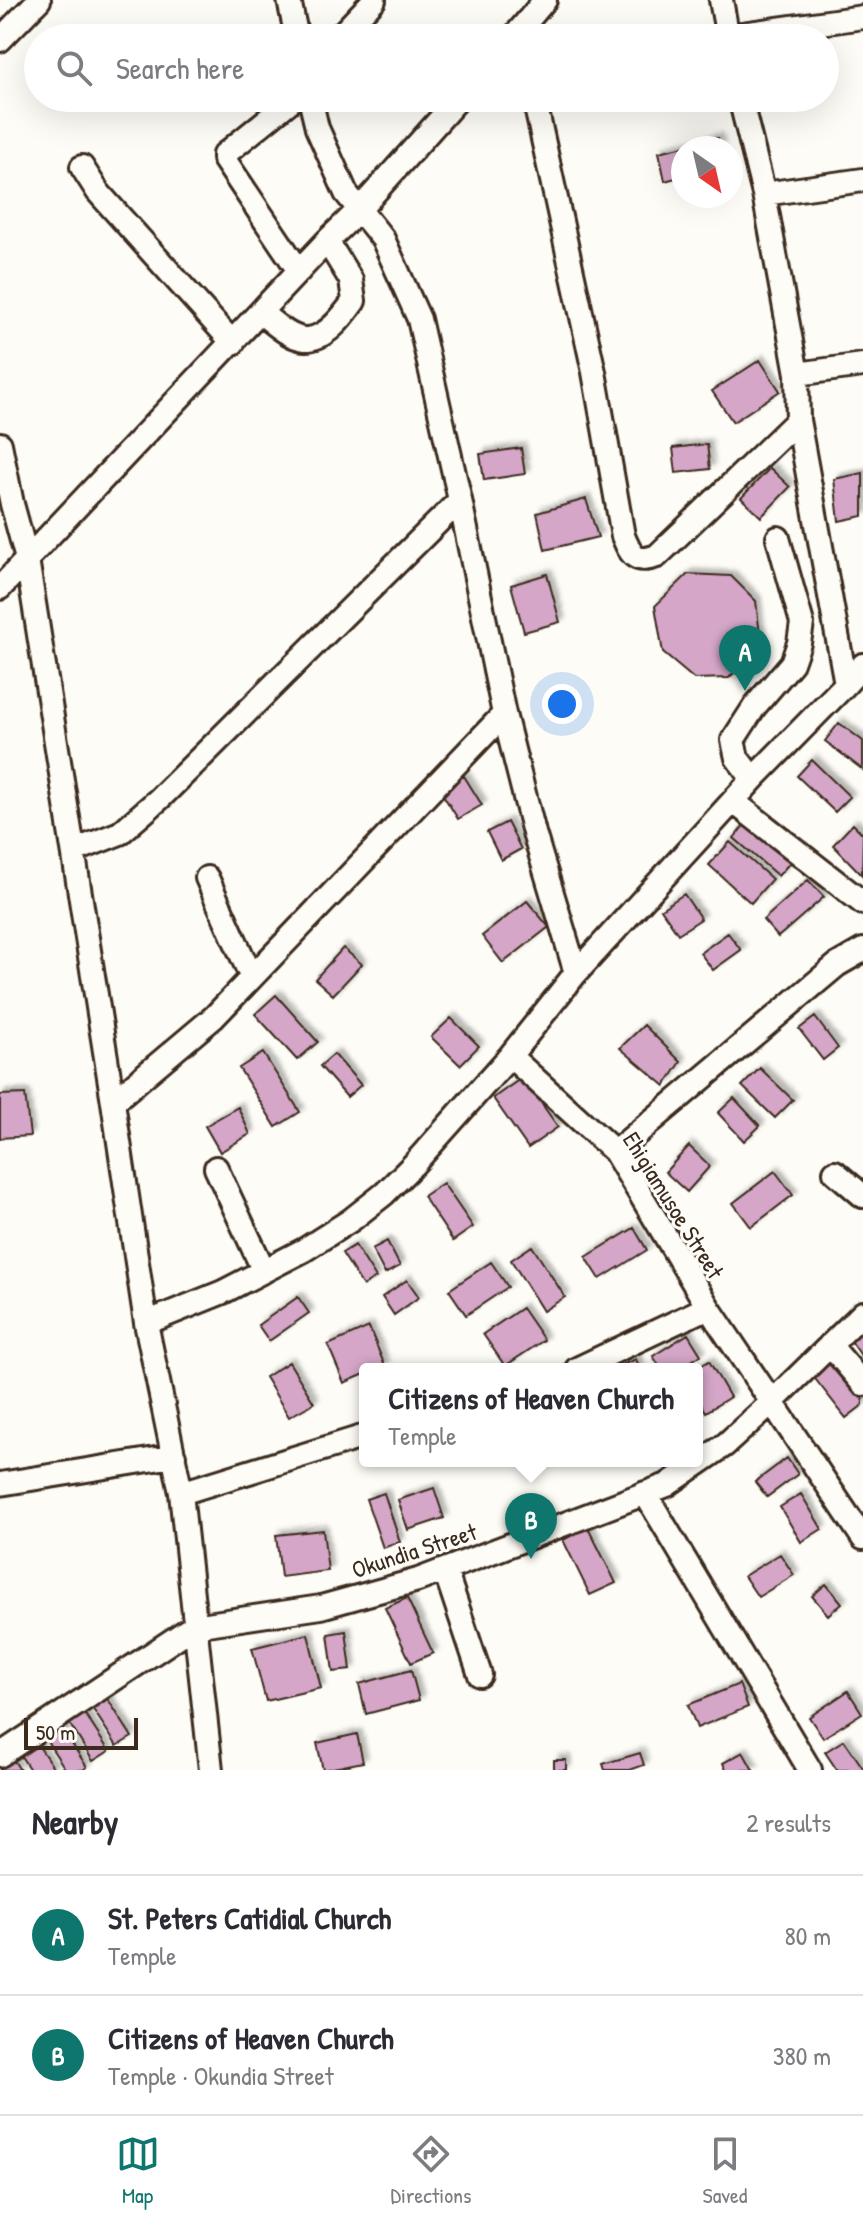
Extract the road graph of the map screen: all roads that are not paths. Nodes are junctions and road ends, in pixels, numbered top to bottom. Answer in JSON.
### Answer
{"nodes":[{"id":1,"x":39,"y":0,"type":"edge"},
{"id":2,"x":289,"y":0,"type":"edge"},
{"id":3,"x":374,"y":0,"type":"edge"},
{"id":4,"x":545,"y":0,"type":"edge"},
{"id":5,"x":721,"y":0,"type":"edge"},
{"id":6,"x":863,"y":17,"type":"edge"},
{"id":7,"x":294,"y":24,"type":"edge"},
{"id":8,"x":351,"y":24,"type":"edge"},
{"id":9,"x":525,"y":24,"type":"edge"},
{"id":10,"x":725,"y":24,"type":"edge"},
{"id":11,"x":815,"y":24,"type":"edge"},
{"id":12,"x":0,"y":40,"type":"edge"},
{"id":13,"x":277,"y":112,"type":"edge"},
{"id":14,"x":313,"y":112,"type":"edge"},
{"id":15,"x":447,"y":112,"type":"edge"},
{"id":16,"x":537,"y":112,"type":"edge"},
{"id":17,"x":744,"y":112,"type":"edge"},
{"id":18,"x":82,"y":167,"type":"dead end"},
{"id":19,"x":863,"y":180,"type":"edge"},
{"id":20,"x":764,"y":194,"type":"junction"},
{"id":21,"x":360,"y":209,"type":"junction"},
{"id":22,"x":327,"y":241,"type":"junction"},
{"id":23,"x":299,"y":271,"type":"junction"},
{"id":24,"x":261,"y":313,"type":"junction"},
{"id":25,"x":233,"y":343,"type":"junction"},
{"id":26,"x":863,"y":365,"type":"edge"},
{"id":27,"x":797,"y":374,"type":"junction"},
{"id":28,"x":798,"y":420,"type":"junction"},
{"id":29,"x":0,"y":444,"type":"edge"},
{"id":30,"x":460,"y":500,"type":"junction"},
{"id":31,"x":778,"y":538,"type":"dead end"},
{"id":32,"x":27,"y":559,"type":"junction"},
{"id":33,"x":0,"y":588,"type":"edge"},
{"id":34,"x":863,"y":665,"type":"edge"},
{"id":35,"x":846,"y":684,"type":"junction"},
{"id":36,"x":504,"y":714,"type":"junction"},
{"id":37,"x":753,"y":779,"type":"junction"},
{"id":38,"x":734,"y":802,"type":"junction"},
{"id":39,"x":74,"y":851,"type":"junction"},
{"id":40,"x":207,"y":878,"type":"dead end"},
{"id":41,"x":863,"y":903,"type":"edge"},
{"id":42,"x":863,"y":950,"type":"edge"},
{"id":43,"x":576,"y":973,"type":"junction"},
{"id":44,"x":251,"y":976,"type":"junction"},
{"id":45,"x":510,"y":1056,"type":"junction"},
{"id":46,"x":113,"y":1102,"type":"junction"},
{"id":47,"x":615,"y":1152,"type":"junction"},
{"id":48,"x":216,"y":1168,"type":"dead end"},
{"id":49,"x":835,"y":1172,"type":"dead end"},
{"id":50,"x":863,"y":1196,"type":"edge"},
{"id":51,"x":264,"y":1271,"type":"junction"},
{"id":52,"x":708,"y":1307,"type":"junction"},
{"id":53,"x":863,"y":1313,"type":"edge"},
{"id":54,"x":146,"y":1323,"type":"junction"},
{"id":55,"x":830,"y":1345,"type":"junction"},
{"id":56,"x":590,"y":1363,"type":"edge"},
{"id":57,"x":863,"y":1384,"type":"edge"},
{"id":58,"x":772,"y":1402,"type":"junction"},
{"id":59,"x":359,"y":1438,"type":"edge"},
{"id":60,"x":174,"y":1456,"type":"junction"},
{"id":61,"x":703,"y":1460,"type":"edge"},
{"id":62,"x":693,"y":1467,"type":"edge"},
{"id":63,"x":0,"y":1484,"type":"edge"},
{"id":64,"x":181,"y":1493,"type":"junction"},
{"id":65,"x":645,"y":1493,"type":"junction"},
{"id":66,"x":863,"y":1538,"type":"edge"},
{"id":67,"x":445,"y":1570,"type":"junction"},
{"id":68,"x":194,"y":1626,"type":"junction"},
{"id":69,"x":480,"y":1675,"type":"dead end"},
{"id":70,"x":0,"y":1755,"type":"edge"},
{"id":71,"x":211,"y":1770,"type":"edge"},
{"id":72,"x":810,"y":1770,"type":"edge"}],
"edges":[{"from":1,"to":12,"type":"street"},
{"from":2,"to":7,"type":"street"},
{"from":3,"to":8,"type":"street"},
{"from":4,"to":9,"type":"street"},
{"from":5,"to":10,"type":"street"},
{"from":6,"to":11,"type":"street"},
{"from":13,"to":23,"type":"street"},
{"from":14,"to":21,"type":"street"},
{"from":15,"to":21,"type":"street"},
{"from":16,"to":28,"type":"street"},
{"from":17,"to":20,"type":"street"},
{"from":18,"to":25,"type":"street"},
{"from":19,"to":20,"type":"street"},
{"from":20,"to":27,"type":"street"},
{"from":21,"to":22,"type":"street"},
{"from":21,"to":30,"type":"street"},
{"from":22,"to":23,"type":"street"},
{"from":22,"to":24,"type":"street"},
{"from":23,"to":24,"type":"street"},
{"from":24,"to":25,"type":"street"},
{"from":25,"to":32,"type":"street"},
{"from":26,"to":27,"type":"street"},
{"from":27,"to":28,"type":"street"},
{"from":28,"to":35,"type":"street"},
{"from":29,"to":32,"type":"street"},
{"from":30,"to":36,"type":"street"},
{"from":30,"to":39,"type":"street"},
{"from":31,"to":37,"type":"street"},
{"from":32,"to":33,"type":"street"},
{"from":32,"to":39,"type":"street"},
{"from":34,"to":35,"type":"street"},
{"from":35,"to":37,"type":"street"},
{"from":36,"to":43,"type":"street"},
{"from":36,"to":44,"type":"street"},
{"from":37,"to":38,"type":"street"},
{"from":38,"to":41,"type":"street"},
{"from":38,"to":43,"type":"street"},
{"from":39,"to":46,"type":"street"},
{"from":40,"to":44,"type":"street"},
{"from":42,"to":47,"type":"street"},
{"from":43,"to":45,"type":"street"},
{"from":44,"to":46,"type":"street"},
{"from":45,"to":47,"type":"street","name":"Ehigiamusoe Street"},
{"from":45,"to":51,"type":"street"},
{"from":46,"to":54,"type":"street"},
{"from":47,"to":52,"type":"street","name":"Ehigiamusoe Street"},
{"from":48,"to":51,"type":"street"},
{"from":49,"to":50,"type":"street"},
{"from":51,"to":54,"type":"street"},
{"from":52,"to":56,"type":"street"},
{"from":52,"to":58,"type":"street","name":"Ehigiamusoe Street"},
{"from":53,"to":55,"type":"street","name":"Okundia Street"},
{"from":54,"to":60,"type":"street"},
{"from":55,"to":57,"type":"street"},
{"from":55,"to":58,"type":"street","name":"Okundia Street"},
{"from":58,"to":61,"type":"street","name":"Okundia Street"},
{"from":58,"to":66,"type":"street","name":"Ehigiamusoe Street"},
{"from":59,"to":64,"type":"street"},
{"from":60,"to":63,"type":"street"},
{"from":60,"to":64,"type":"street"},
{"from":62,"to":65,"type":"street","name":"Okundia Street"},
{"from":64,"to":68,"type":"street"},
{"from":65,"to":67,"type":"street","name":"Okundia Street"},
{"from":65,"to":72,"type":"street"},
{"from":67,"to":68,"type":"street","name":"Okundia Street"},
{"from":67,"to":69,"type":"street"},
{"from":68,"to":70,"type":"street"},
{"from":68,"to":71,"type":"street"}]}
